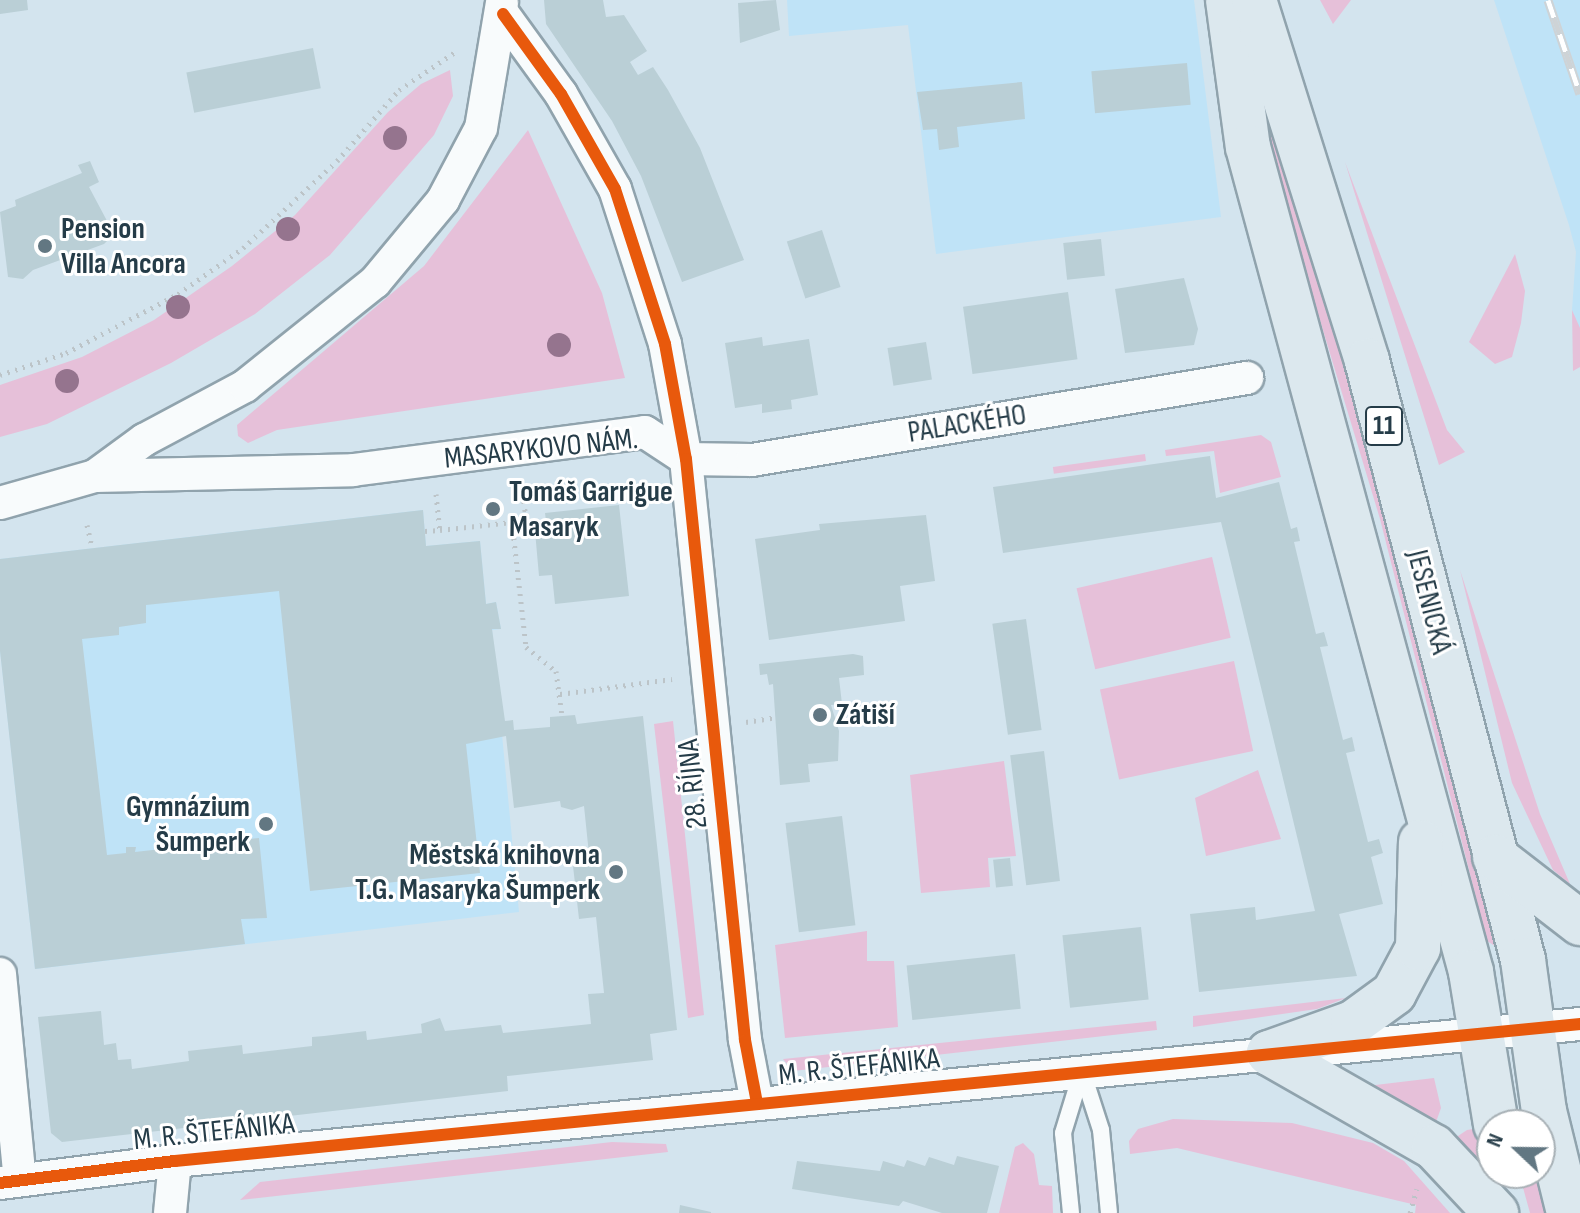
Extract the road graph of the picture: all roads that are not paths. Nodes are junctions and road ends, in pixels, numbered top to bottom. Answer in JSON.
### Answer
{"nodes":[{"id":1,"x":1228,"y":0,"type":"edge"},
{"id":2,"x":1254,"y":0,"type":"edge"},
{"id":3,"x":502,"y":7,"type":"edge"},
{"id":4,"x":1247,"y":378,"type":"dead end"},
{"id":5,"x":686,"y":459,"type":"junction"},
{"id":6,"x":95,"y":476,"type":"junction"},
{"id":7,"x":0,"y":503,"type":"edge"},
{"id":8,"x":1422,"y":790,"type":"junction"},
{"id":9,"x":1495,"y":857,"type":"junction"},
{"id":10,"x":1580,"y":923,"type":"edge"},
{"id":11,"x":0,"y":974,"type":"edge"},
{"id":12,"x":1580,"y":1024,"type":"edge"},
{"id":13,"x":1532,"y":1026,"type":"junction"},
{"id":14,"x":1481,"y":1032,"type":"junction"},
{"id":15,"x":1269,"y":1053,"type":"junction"},
{"id":16,"x":1082,"y":1071,"type":"junction"},
{"id":17,"x":757,"y":1103,"type":"junction"},
{"id":18,"x":1493,"y":1109,"type":"edge"},
{"id":19,"x":175,"y":1161,"type":"junction"},
{"id":20,"x":10,"y":1181,"type":"edge"},
{"id":21,"x":1511,"y":1189,"type":"edge"},
{"id":22,"x":170,"y":1213,"type":"edge"},
{"id":23,"x":1071,"y":1213,"type":"edge"},
{"id":24,"x":1109,"y":1213,"type":"edge"},
{"id":25,"x":1496,"y":1213,"type":"edge"},
{"id":26,"x":1516,"y":1213,"type":"edge"},
{"id":27,"x":1569,"y":1213,"type":"edge"}],
"edges":[{"from":1,"to":8,"type":"main road","name":"JESENICKÁ","number":"11"},
{"from":2,"to":9,"type":"main road","name":"JESENICKÁ","number":"11"},
{"from":3,"to":5,"type":"street","name":"MASARYKOVO NÁM."},
{"from":3,"to":6,"type":"street","name":"MASARYKOVO NÁM."},
{"from":4,"to":5,"type":"street","name":"PALACKÉHO"},
{"from":5,"to":6,"type":"street","name":"MASARYKOVO NÁM."},
{"from":5,"to":17,"type":"street","name":"28. ŘÍJNA"},
{"from":6,"to":7,"type":"street","name":"MASARYKOVO NÁM."},
{"from":8,"to":14,"type":"main road","name":"JESENICKÁ","number":"11"},
{"from":8,"to":15,"type":"main road"},
{"from":9,"to":10,"type":"main road"},
{"from":9,"to":13,"type":"main road","name":"JESENICKÁ","number":"11"},
{"from":11,"to":20,"type":"street"},
{"from":12,"to":13,"type":"street","name":"M. R. ŠTEFÁNIKA"},
{"from":13,"to":14,"type":"street","name":"M. R. ŠTEFÁNIKA"},
{"from":13,"to":27,"type":"main road","name":"JESENICKÁ","number":"11"},
{"from":14,"to":15,"type":"street","name":"M. R. ŠTEFÁNIKA"},
{"from":14,"to":18,"type":"main road","name":"JESENICKÁ","number":"11"},
{"from":15,"to":16,"type":"street","name":"M. R. ŠTEFÁNIKA"},
{"from":15,"to":25,"type":"main road"},
{"from":16,"to":17,"type":"street","name":"M. R. ŠTEFÁNIKA"},
{"from":16,"to":23,"type":"lane"},
{"from":16,"to":24,"type":"lane"},
{"from":17,"to":19,"type":"street","name":"M. R. ŠTEFÁNIKA"},
{"from":19,"to":20,"type":"street","name":"M. R. ŠTEFÁNIKA"},
{"from":19,"to":22,"type":"street"},
{"from":21,"to":26,"type":"main road"}]}
